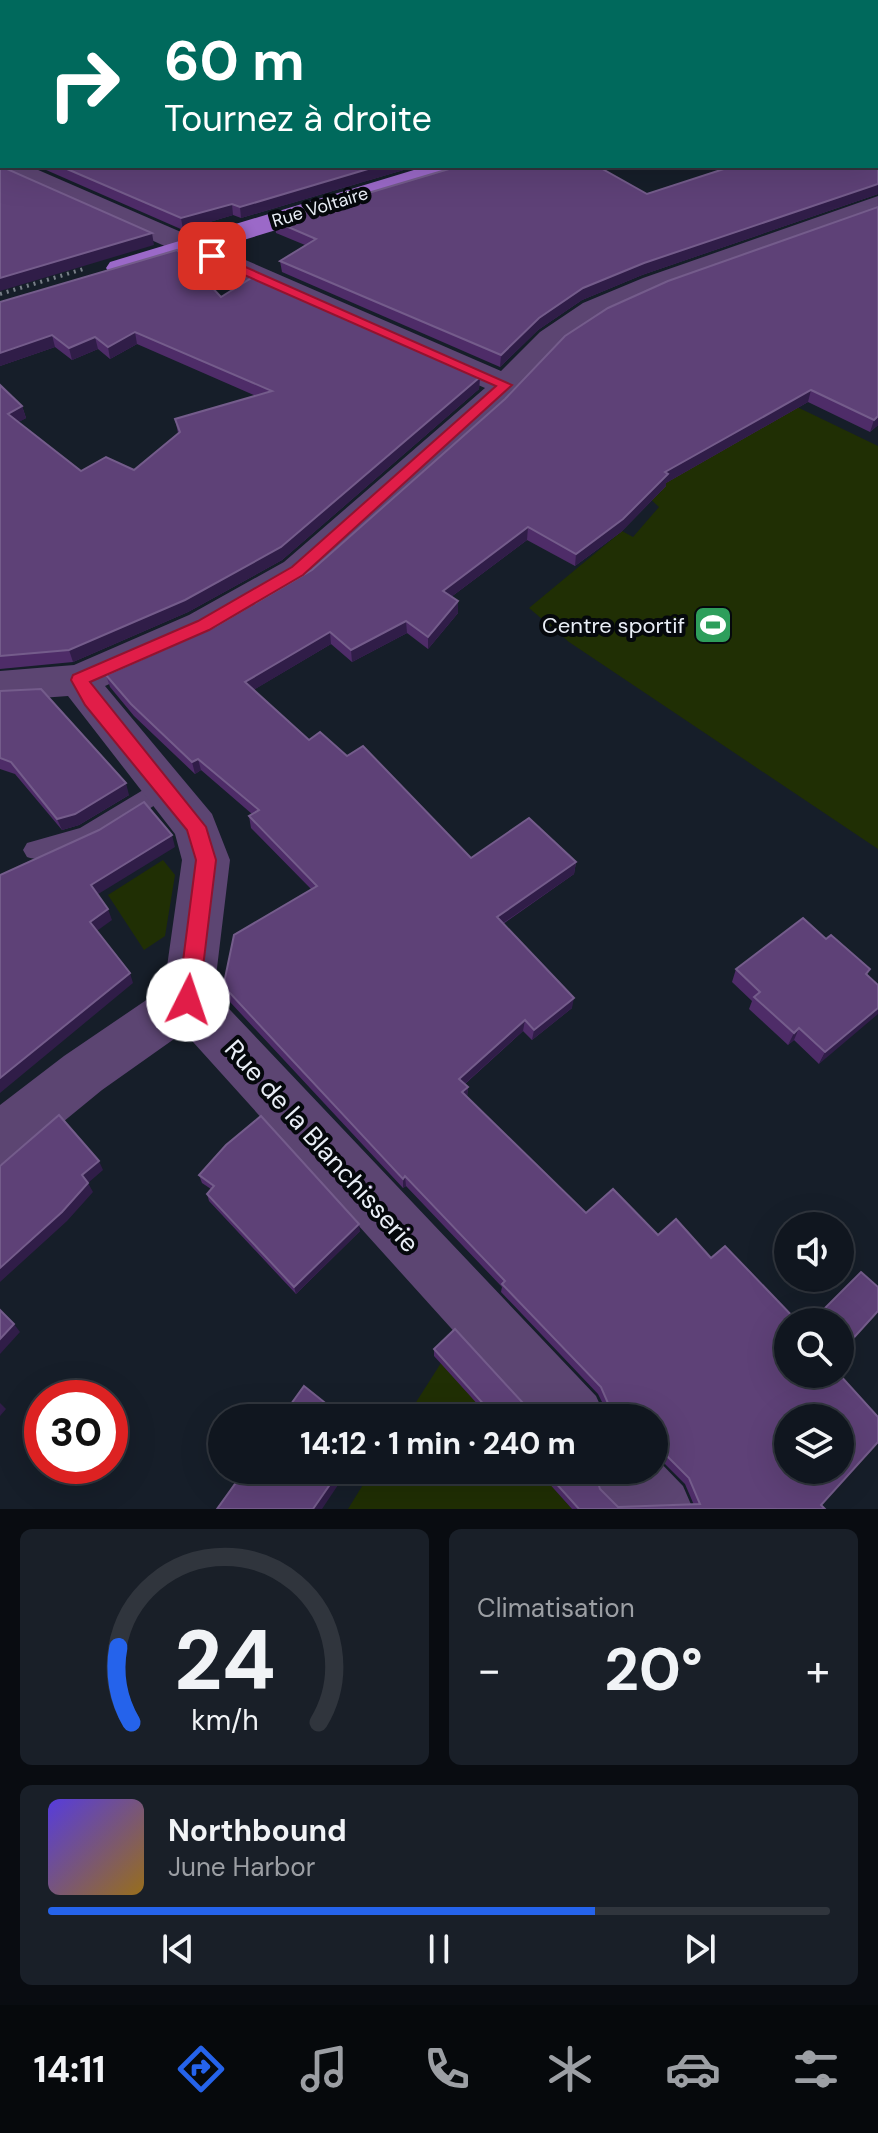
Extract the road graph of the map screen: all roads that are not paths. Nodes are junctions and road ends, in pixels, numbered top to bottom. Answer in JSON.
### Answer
{"nodes":[{"id":1,"x":10,"y":168,"type":"edge"},
{"id":2,"x":449,"y":168,"type":"edge"},
{"id":3,"x":878,"y":204,"type":"edge"},
{"id":4,"x":190,"y":247,"type":"junction"},
{"id":5,"x":99,"y":274,"type":"edge"},
{"id":6,"x":505,"y":385,"type":"junction"},
{"id":7,"x":80,"y":680,"type":"junction"},
{"id":8,"x":0,"y":686,"type":"edge"},
{"id":9,"x":164,"y":789,"type":"junction"},
{"id":10,"x":35,"y":850,"type":"dead end"},
{"id":11,"x":188,"y":1000,"type":"junction"},
{"id":12,"x":0,"y":1139,"type":"edge"},
{"id":13,"x":561,"y":1404,"type":"edge"},
{"id":14,"x":636,"y":1484,"type":"edge"},
{"id":15,"x":660,"y":1509,"type":"edge"}],
"edges":[{"from":1,"to":4,"type":"street"},
{"from":2,"to":4,"type":"main road","name":"Rue Voltaire"},
{"from":3,"to":6,"type":"street"},
{"from":4,"to":5,"type":"main road","name":"Rue Voltaire"},
{"from":4,"to":6,"type":"street"},
{"from":6,"to":7,"type":"street"},
{"from":7,"to":8,"type":"street"},
{"from":7,"to":9,"type":"street"},
{"from":9,"to":10,"type":"lane"},
{"from":9,"to":11,"type":"street"},
{"from":11,"to":12,"type":"street"},
{"from":11,"to":13,"type":"street","name":"Rue de la Blanchisserie"},
{"from":14,"to":15,"type":"street"}]}
